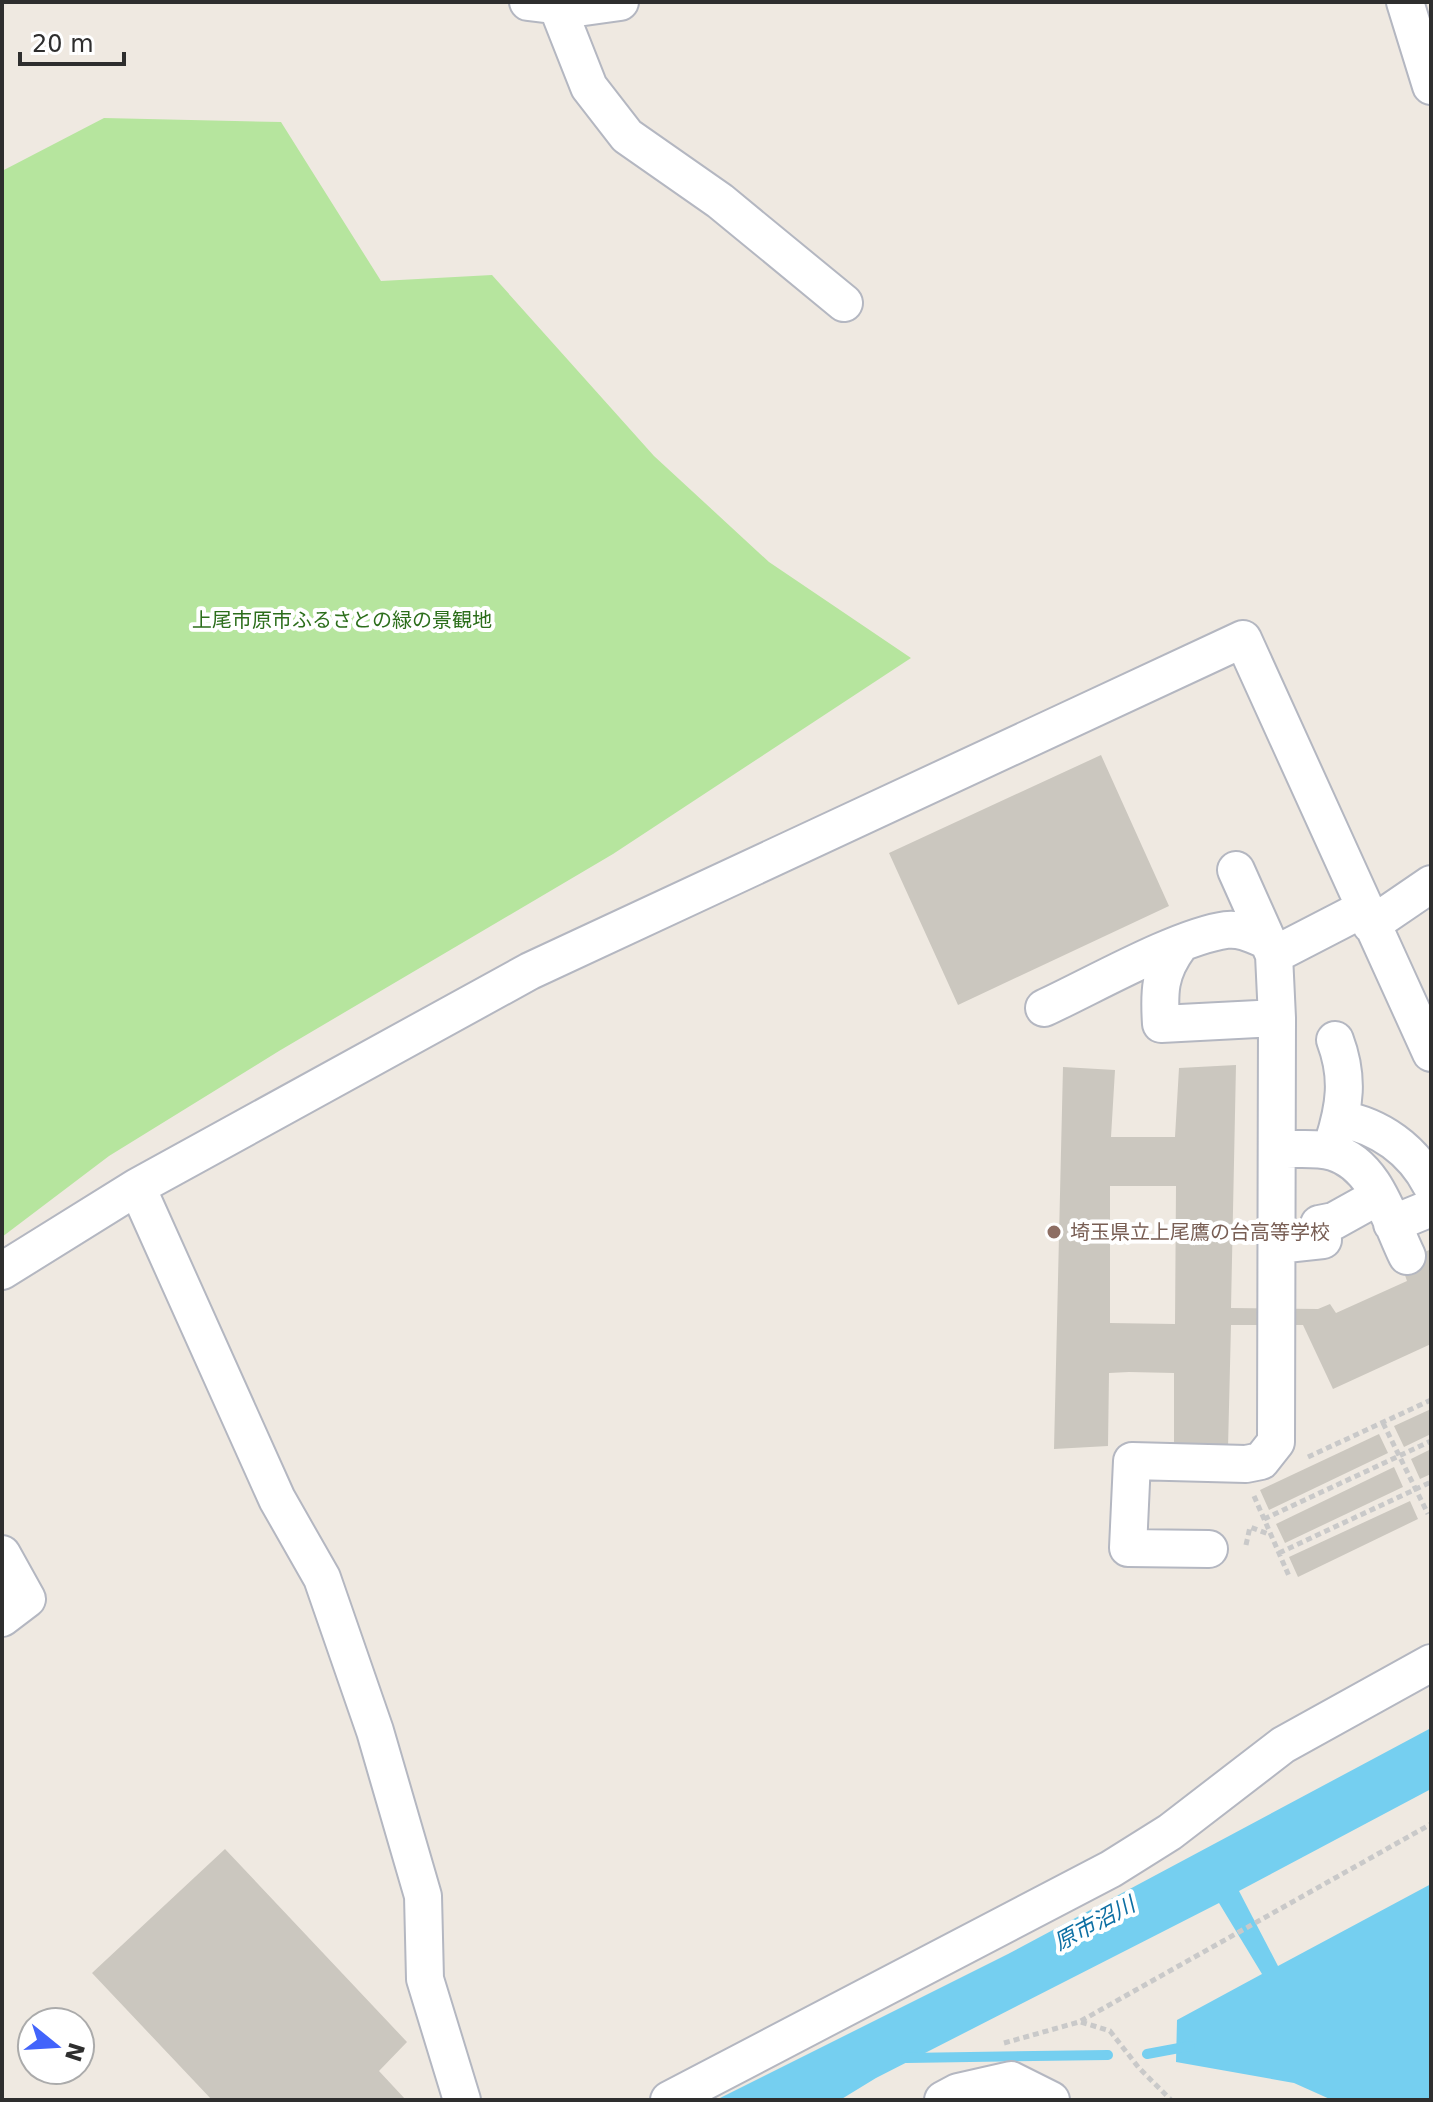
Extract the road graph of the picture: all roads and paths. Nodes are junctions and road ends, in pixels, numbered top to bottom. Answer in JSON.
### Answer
{"nodes":[{"id":1,"x":620,"y":2,"type":"edge"},
{"id":2,"x":1405,"y":2,"type":"edge"},
{"id":3,"x":542,"y":4,"type":"edge"},
{"id":4,"x":1431,"y":86,"type":"edge"},
{"id":5,"x":844,"y":303,"type":"dead end"},
{"id":6,"x":1236,"y":870,"type":"dead end"},
{"id":7,"x":1431,"y":884,"type":"edge"},
{"id":8,"x":1367,"y":917,"type":"junction"},
{"id":9,"x":1179,"y":946,"type":"junction"},
{"id":10,"x":1271,"y":948,"type":"junction"},
{"id":11,"x":1044,"y":1008,"type":"dead end"},
{"id":12,"x":1277,"y":1018,"type":"junction"},
{"id":13,"x":1335,"y":1040,"type":"dead end"},
{"id":14,"x":1431,"y":1053,"type":"edge"},
{"id":15,"x":1335,"y":1135,"type":"junction"},
{"id":16,"x":1386,"y":1136,"type":"junction"},
{"id":17,"x":1277,"y":1149,"type":"junction"},
{"id":18,"x":1431,"y":1185,"type":"edge"},
{"id":19,"x":137,"y":1187,"type":"junction"},
{"id":20,"x":1431,"y":1208,"type":"edge"},
{"id":21,"x":1385,"y":1211,"type":"junction"},
{"id":22,"x":1277,"y":1245,"type":"junction"},
{"id":23,"x":2,"y":1271,"type":"edge"},
{"id":24,"x":1431,"y":1400,"type":"edge"},
{"id":25,"x":1383,"y":1423,"type":"junction"},
{"id":26,"x":1431,"y":1441,"type":"edge"},
{"id":27,"x":1399,"y":1456,"type":"junction"},
{"id":28,"x":1303,"y":1459,"type":"dead end"},
{"id":29,"x":1431,"y":1482,"type":"edge"},
{"id":30,"x":1249,"y":1484,"type":"dead end"},
{"id":31,"x":1416,"y":1489,"type":"junction"},
{"id":32,"x":1428,"y":1514,"type":"dead end"},
{"id":33,"x":1264,"y":1519,"type":"junction"},
{"id":34,"x":1209,"y":1549,"type":"dead end"},
{"id":35,"x":1279,"y":1553,"type":"junction"},
{"id":36,"x":2,"y":1554,"type":"edge"},
{"id":37,"x":1289,"y":1576,"type":"dead end"},
{"id":38,"x":2,"y":1618,"type":"edge"},
{"id":39,"x":1431,"y":1663,"type":"edge"},
{"id":40,"x":1431,"y":1824,"type":"edge"},
{"id":41,"x":1079,"y":2022,"type":"junction"},
{"id":42,"x":1003,"y":2044,"type":"dead end"},
{"id":43,"x":462,"y":2100,"type":"edge"},
{"id":44,"x":669,"y":2100,"type":"edge"},
{"id":45,"x":943,"y":2100,"type":"edge"},
{"id":46,"x":1051,"y":2100,"type":"edge"},
{"id":47,"x":1171,"y":2100,"type":"edge"}],
"edges":[{"from":1,"to":3,"type":"street"},
{"from":2,"to":4,"type":"street"},
{"from":3,"to":5,"type":"street"},
{"from":6,"to":10,"type":"street"},
{"from":7,"to":8,"type":"street"},
{"from":8,"to":10,"type":"street"},
{"from":8,"to":14,"type":"street"},
{"from":8,"to":19,"type":"street"},
{"from":9,"to":10,"type":"street"},
{"from":9,"to":11,"type":"street"},
{"from":9,"to":12,"type":"street"},
{"from":10,"to":12,"type":"street"},
{"from":12,"to":17,"type":"street"},
{"from":13,"to":15,"type":"street"},
{"from":15,"to":16,"type":"street"},
{"from":15,"to":17,"type":"street"},
{"from":15,"to":21,"type":"street"},
{"from":16,"to":18,"type":"street"},
{"from":16,"to":21,"type":"street"},
{"from":17,"to":22,"type":"street"},
{"from":19,"to":23,"type":"street"},
{"from":19,"to":43,"type":"street"},
{"from":20,"to":21,"type":"street"},
{"from":21,"to":22,"type":"street"},
{"from":22,"to":34,"type":"street"},
{"from":24,"to":25,"type":"path"},
{"from":25,"to":27,"type":"path"},
{"from":25,"to":28,"type":"path"},
{"from":26,"to":27,"type":"path"},
{"from":27,"to":31,"type":"path"},
{"from":27,"to":33,"type":"path"},
{"from":29,"to":31,"type":"path"},
{"from":30,"to":33,"type":"path"},
{"from":31,"to":32,"type":"path"},
{"from":31,"to":35,"type":"path"},
{"from":33,"to":35,"type":"path"},
{"from":35,"to":37,"type":"path"},
{"from":36,"to":38,"type":"street"},
{"from":39,"to":44,"type":"street"},
{"from":40,"to":41,"type":"path"},
{"from":41,"to":42,"type":"path"},
{"from":41,"to":47,"type":"path"},
{"from":45,"to":46,"type":"street"}]}
